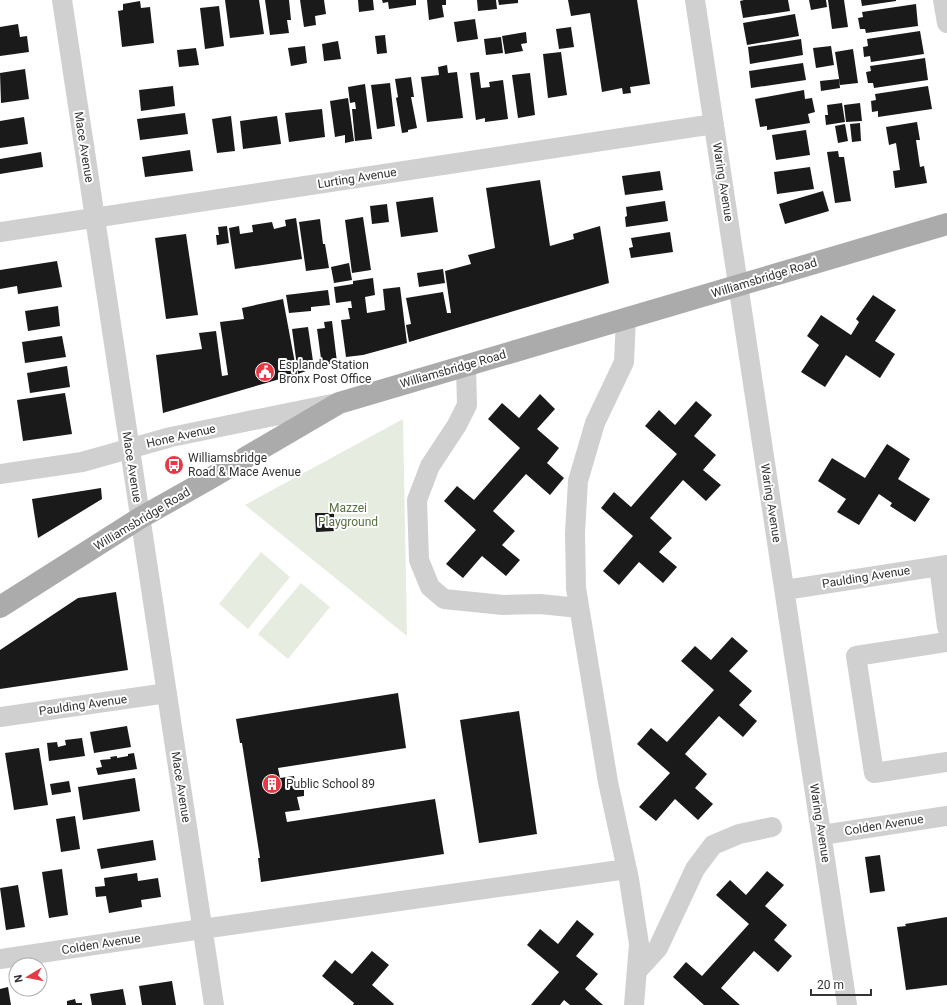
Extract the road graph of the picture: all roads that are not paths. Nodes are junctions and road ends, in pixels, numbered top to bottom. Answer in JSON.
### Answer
{"nodes":[{"id":1,"x":62,"y":0,"type":"edge"},
{"id":2,"x":695,"y":0,"type":"edge"},
{"id":3,"x":943,"y":0,"type":"edge"},
{"id":4,"x":947,"y":23,"type":"edge"},
{"id":5,"x":714,"y":124,"type":"junction"},
{"id":6,"x":95,"y":218,"type":"junction"},
{"id":7,"x":947,"y":224,"type":"edge"},
{"id":8,"x":0,"y":232,"type":"edge"},
{"id":9,"x":739,"y":284,"type":"junction"},
{"id":10,"x":626,"y":318,"type":"junction"},
{"id":11,"x":466,"y":366,"type":"junction"},
{"id":12,"x":339,"y":403,"type":"junction"},
{"id":13,"x":129,"y":449,"type":"junction"},
{"id":14,"x":0,"y":474,"type":"edge"},
{"id":15,"x":140,"y":518,"type":"junction"},
{"id":16,"x":943,"y":566,"type":"edge"},
{"id":17,"x":785,"y":590,"type":"junction"},
{"id":18,"x":0,"y":607,"type":"edge"},
{"id":19,"x":579,"y":608,"type":"junction"},
{"id":20,"x":947,"y":626,"type":"edge"},
{"id":21,"x":947,"y":642,"type":"edge"},
{"id":22,"x":167,"y":693,"type":"junction"},
{"id":23,"x":0,"y":717,"type":"edge"},
{"id":24,"x":947,"y":762,"type":"edge"},
{"id":25,"x":947,"y":816,"type":"edge"},
{"id":26,"x":772,"y":827,"type":"dead end"},
{"id":27,"x":822,"y":835,"type":"junction"},
{"id":28,"x":627,"y":869,"type":"junction"},
{"id":29,"x":202,"y":929,"type":"junction"},
{"id":30,"x":0,"y":960,"type":"edge"},
{"id":31,"x":637,"y":972,"type":"junction"},
{"id":32,"x":214,"y":1005,"type":"edge"},
{"id":33,"x":634,"y":1005,"type":"edge"},
{"id":34,"x":847,"y":1005,"type":"edge"}],
"edges":[{"from":1,"to":6,"type":"street","name":"Mace Avenue"},
{"from":2,"to":5,"type":"street","name":"Waring Avenue"},
{"from":3,"to":4,"type":"street"},
{"from":5,"to":6,"type":"street","name":"Lurting Avenue"},
{"from":5,"to":9,"type":"street","name":"Waring Avenue"},
{"from":6,"to":8,"type":"street","name":"Lurting Avenue"},
{"from":6,"to":13,"type":"street","name":"Mace Avenue"},
{"from":7,"to":9,"type":"main road","name":"Williamsbridge Road"},
{"from":9,"to":10,"type":"main road","name":"Williamsbridge Road"},
{"from":9,"to":17,"type":"street","name":"Waring Avenue"},
{"from":10,"to":11,"type":"main road","name":"Williamsbridge Road"},
{"from":10,"to":19,"type":"street"},
{"from":11,"to":12,"type":"main road","name":"Williamsbridge Road"},
{"from":11,"to":19,"type":"street"},
{"from":12,"to":13,"type":"street","name":"Hone Avenue"},
{"from":12,"to":15,"type":"main road","name":"Williamsbridge Road"},
{"from":13,"to":14,"type":"street","name":"Hone Avenue"},
{"from":13,"to":15,"type":"street","name":"Mace Avenue"},
{"from":15,"to":18,"type":"main road","name":"Williamsbridge Road"},
{"from":15,"to":22,"type":"street","name":"Mace Avenue"},
{"from":16,"to":17,"type":"street","name":"Paulding Avenue"},
{"from":16,"to":20,"type":"street"},
{"from":17,"to":27,"type":"street","name":"Waring Avenue"},
{"from":19,"to":28,"type":"street"},
{"from":21,"to":24,"type":"street"},
{"from":22,"to":23,"type":"street","name":"Paulding Avenue"},
{"from":22,"to":29,"type":"street","name":"Mace Avenue"},
{"from":25,"to":27,"type":"street","name":"Colden Avenue"},
{"from":26,"to":31,"type":"street"},
{"from":27,"to":34,"type":"street","name":"Waring Avenue"},
{"from":28,"to":29,"type":"street","name":"Colden Avenue"},
{"from":28,"to":31,"type":"street"},
{"from":29,"to":30,"type":"street","name":"Colden Avenue"},
{"from":29,"to":32,"type":"street","name":"Mace Avenue"},
{"from":31,"to":33,"type":"street"}]}
